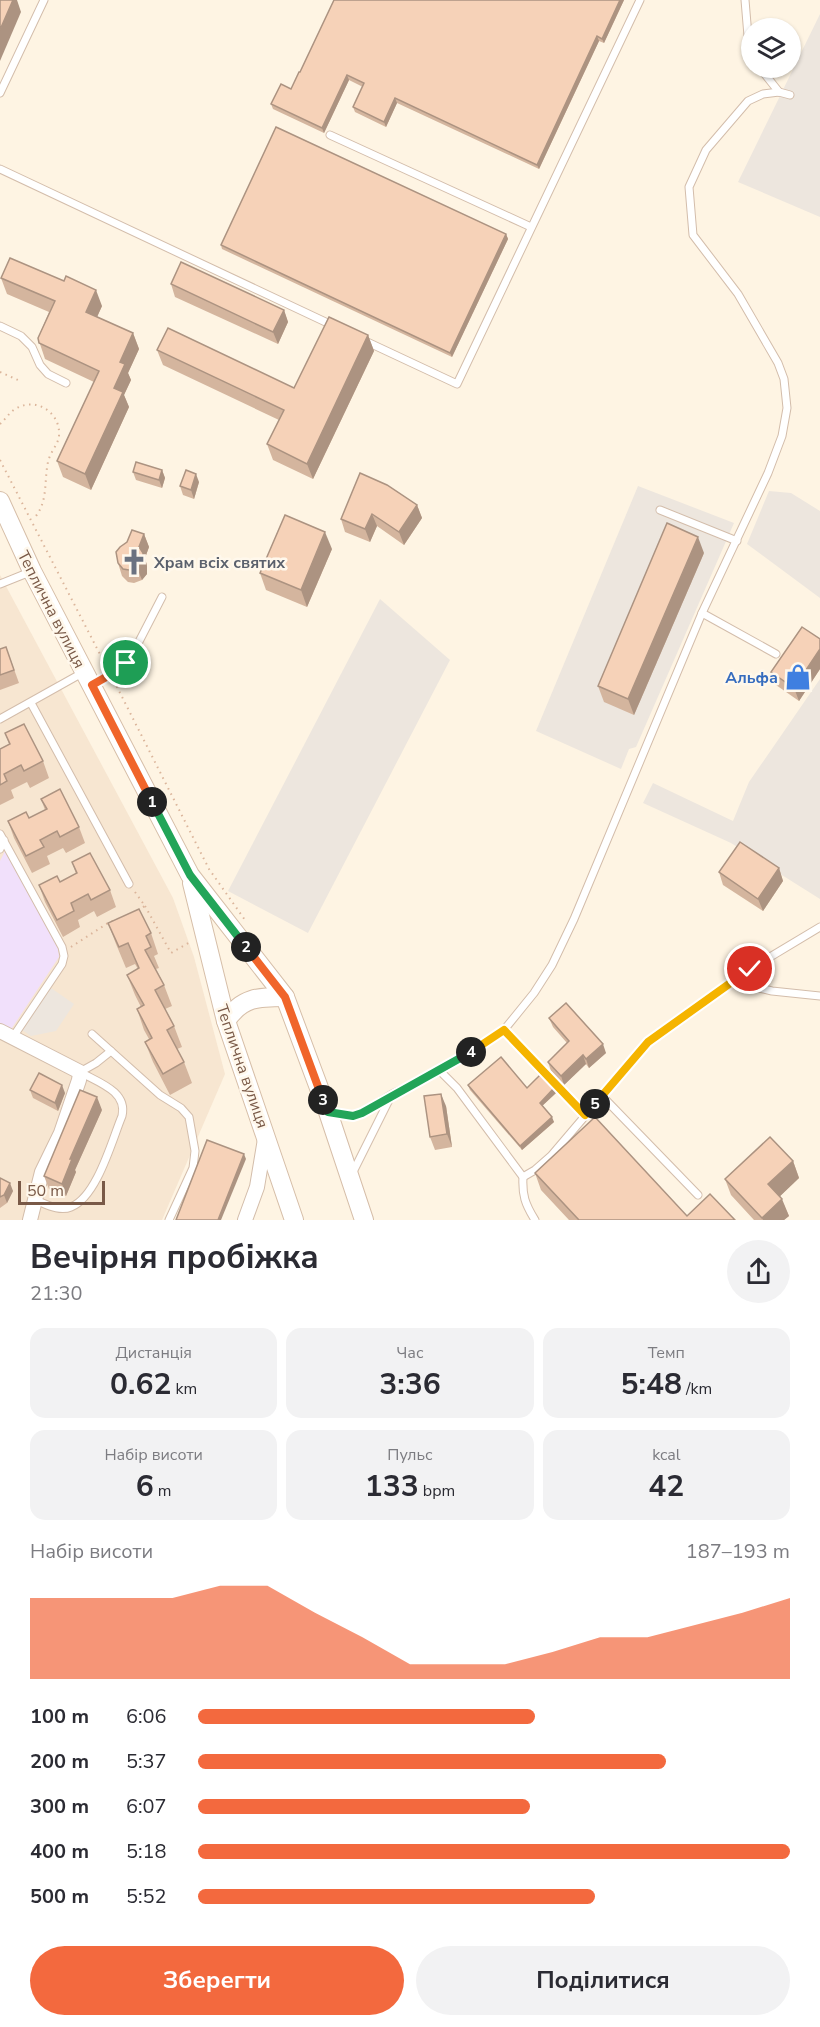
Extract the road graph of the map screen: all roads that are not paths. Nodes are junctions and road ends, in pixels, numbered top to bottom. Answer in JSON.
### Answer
{"nodes":[{"id":1,"x":44,"y":0,"type":"edge"},
{"id":2,"x":640,"y":0,"type":"edge"},
{"id":3,"x":745,"y":0,"type":"edge"},
{"id":4,"x":746,"y":18,"type":"edge"},
{"id":5,"x":768,"y":78,"type":"edge"},
{"id":6,"x":779,"y":92,"type":"junction"},
{"id":7,"x":0,"y":93,"type":"edge"},
{"id":8,"x":790,"y":95,"type":"dead end"},
{"id":9,"x":330,"y":135,"type":"dead end"},
{"id":10,"x":0,"y":169,"type":"edge"},
{"id":11,"x":531,"y":227,"type":"junction"},
{"id":12,"x":0,"y":326,"type":"edge"},
{"id":13,"x":340,"y":329,"type":"edge"},
{"id":14,"x":351,"y":334,"type":"edge"},
{"id":15,"x":66,"y":383,"type":"dead end"},
{"id":16,"x":0,"y":501,"type":"edge"},
{"id":17,"x":660,"y":510,"type":"dead end"},
{"id":18,"x":737,"y":541,"type":"junction"},
{"id":19,"x":32,"y":571,"type":"junction"},
{"id":20,"x":0,"y":584,"type":"edge"},
{"id":21,"x":162,"y":597,"type":"dead end"},
{"id":22,"x":702,"y":613,"type":"junction"},
{"id":23,"x":776,"y":654,"type":"dead end"},
{"id":24,"x":88,"y":678,"type":"junction"},
{"id":25,"x":31,"y":703,"type":"junction"},
{"id":26,"x":0,"y":719,"type":"edge"},
{"id":27,"x":2,"y":837,"type":"edge"},
{"id":28,"x":0,"y":849,"type":"edge"},
{"id":29,"x":190,"y":875,"type":"junction"},
{"id":30,"x":129,"y":884,"type":"road end"},
{"id":31,"x":820,"y":927,"type":"edge"},
{"id":32,"x":733,"y":982,"type":"junction"},
{"id":33,"x":820,"y":996,"type":"edge"},
{"id":34,"x":285,"y":997,"type":"junction"},
{"id":35,"x":226,"y":1021,"type":"junction"},
{"id":36,"x":504,"y":1030,"type":"junction"},
{"id":37,"x":7,"y":1034,"type":"edge"},
{"id":38,"x":92,"y":1034,"type":"dead end"},
{"id":39,"x":111,"y":1052,"type":"junction"},
{"id":40,"x":440,"y":1071,"type":"junction"},
{"id":41,"x":80,"y":1072,"type":"junction"},
{"id":42,"x":392,"y":1095,"type":"junction"},
{"id":43,"x":602,"y":1096,"type":"junction"},
{"id":44,"x":328,"y":1112,"type":"junction"},
{"id":45,"x":585,"y":1115,"type":"junction"},
{"id":46,"x":266,"y":1134,"type":"junction"},
{"id":47,"x":351,"y":1177,"type":"junction"},
{"id":48,"x":524,"y":1177,"type":"junction"},
{"id":49,"x":698,"y":1195,"type":"dead end"},
{"id":50,"x":35,"y":1200,"type":"junction"},
{"id":51,"x":30,"y":1220,"type":"edge"},
{"id":52,"x":169,"y":1220,"type":"edge"},
{"id":53,"x":245,"y":1220,"type":"edge"},
{"id":54,"x":294,"y":1220,"type":"edge"},
{"id":55,"x":364,"y":1220,"type":"edge"},
{"id":56,"x":535,"y":1220,"type":"edge"}],
"edges":[{"from":1,"to":7,"type":"lane"},
{"from":2,"to":11,"type":"lane"},
{"from":3,"to":4,"type":"lane"},
{"from":5,"to":6,"type":"lane"},
{"from":6,"to":8,"type":"lane"},
{"from":6,"to":18,"type":"lane"},
{"from":9,"to":11,"type":"lane"},
{"from":10,"to":13,"type":"lane"},
{"from":11,"to":14,"type":"lane"},
{"from":12,"to":15,"type":"lane"},
{"from":16,"to":19,"type":"main road","name":"Теплична вулиця"},
{"from":17,"to":18,"type":"lane"},
{"from":18,"to":22,"type":"lane"},
{"from":19,"to":20,"type":"lane"},
{"from":19,"to":24,"type":"main road","name":"Теплична вулиця"},
{"from":21,"to":24,"type":"lane"},
{"from":22,"to":23,"type":"lane"},
{"from":22,"to":36,"type":"lane"},
{"from":24,"to":25,"type":"lane"},
{"from":24,"to":29,"type":"main road","name":"Теплична вулиця"},
{"from":25,"to":26,"type":"lane"},
{"from":25,"to":30,"type":"lane"},
{"from":27,"to":28,"type":"lane"},
{"from":27,"to":37,"type":"lane"},
{"from":29,"to":34,"type":"main road","name":"Теплична вулиця"},
{"from":29,"to":35,"type":"main road","name":"Теплична вулиця"},
{"from":31,"to":32,"type":"lane"},
{"from":32,"to":33,"type":"lane"},
{"from":32,"to":43,"type":"lane"},
{"from":34,"to":35,"type":"main road"},
{"from":34,"to":44,"type":"main road","name":"Теплична вулиця"},
{"from":35,"to":46,"type":"main road","name":"Теплична вулиця"},
{"from":36,"to":40,"type":"lane"},
{"from":36,"to":45,"type":"lane"},
{"from":37,"to":41,"type":"street"},
{"from":38,"to":39,"type":"lane"},
{"from":39,"to":41,"type":"lane"},
{"from":39,"to":52,"type":"lane"},
{"from":40,"to":42,"type":"lane"},
{"from":40,"to":48,"type":"lane"},
{"from":41,"to":50,"type":"street"},
{"from":41,"to":50,"type":"lane"},
{"from":42,"to":44,"type":"lane"},
{"from":42,"to":47,"type":"lane"},
{"from":43,"to":45,"type":"lane"},
{"from":43,"to":49,"type":"lane"},
{"from":44,"to":47,"type":"main road","name":"Теплична вулиця"},
{"from":45,"to":48,"type":"lane"},
{"from":46,"to":53,"type":"street"},
{"from":46,"to":54,"type":"main road","name":"Теплична вулиця"},
{"from":47,"to":55,"type":"main road","name":"Теплична вулиця"},
{"from":48,"to":56,"type":"lane"},
{"from":50,"to":51,"type":"street"}]}
